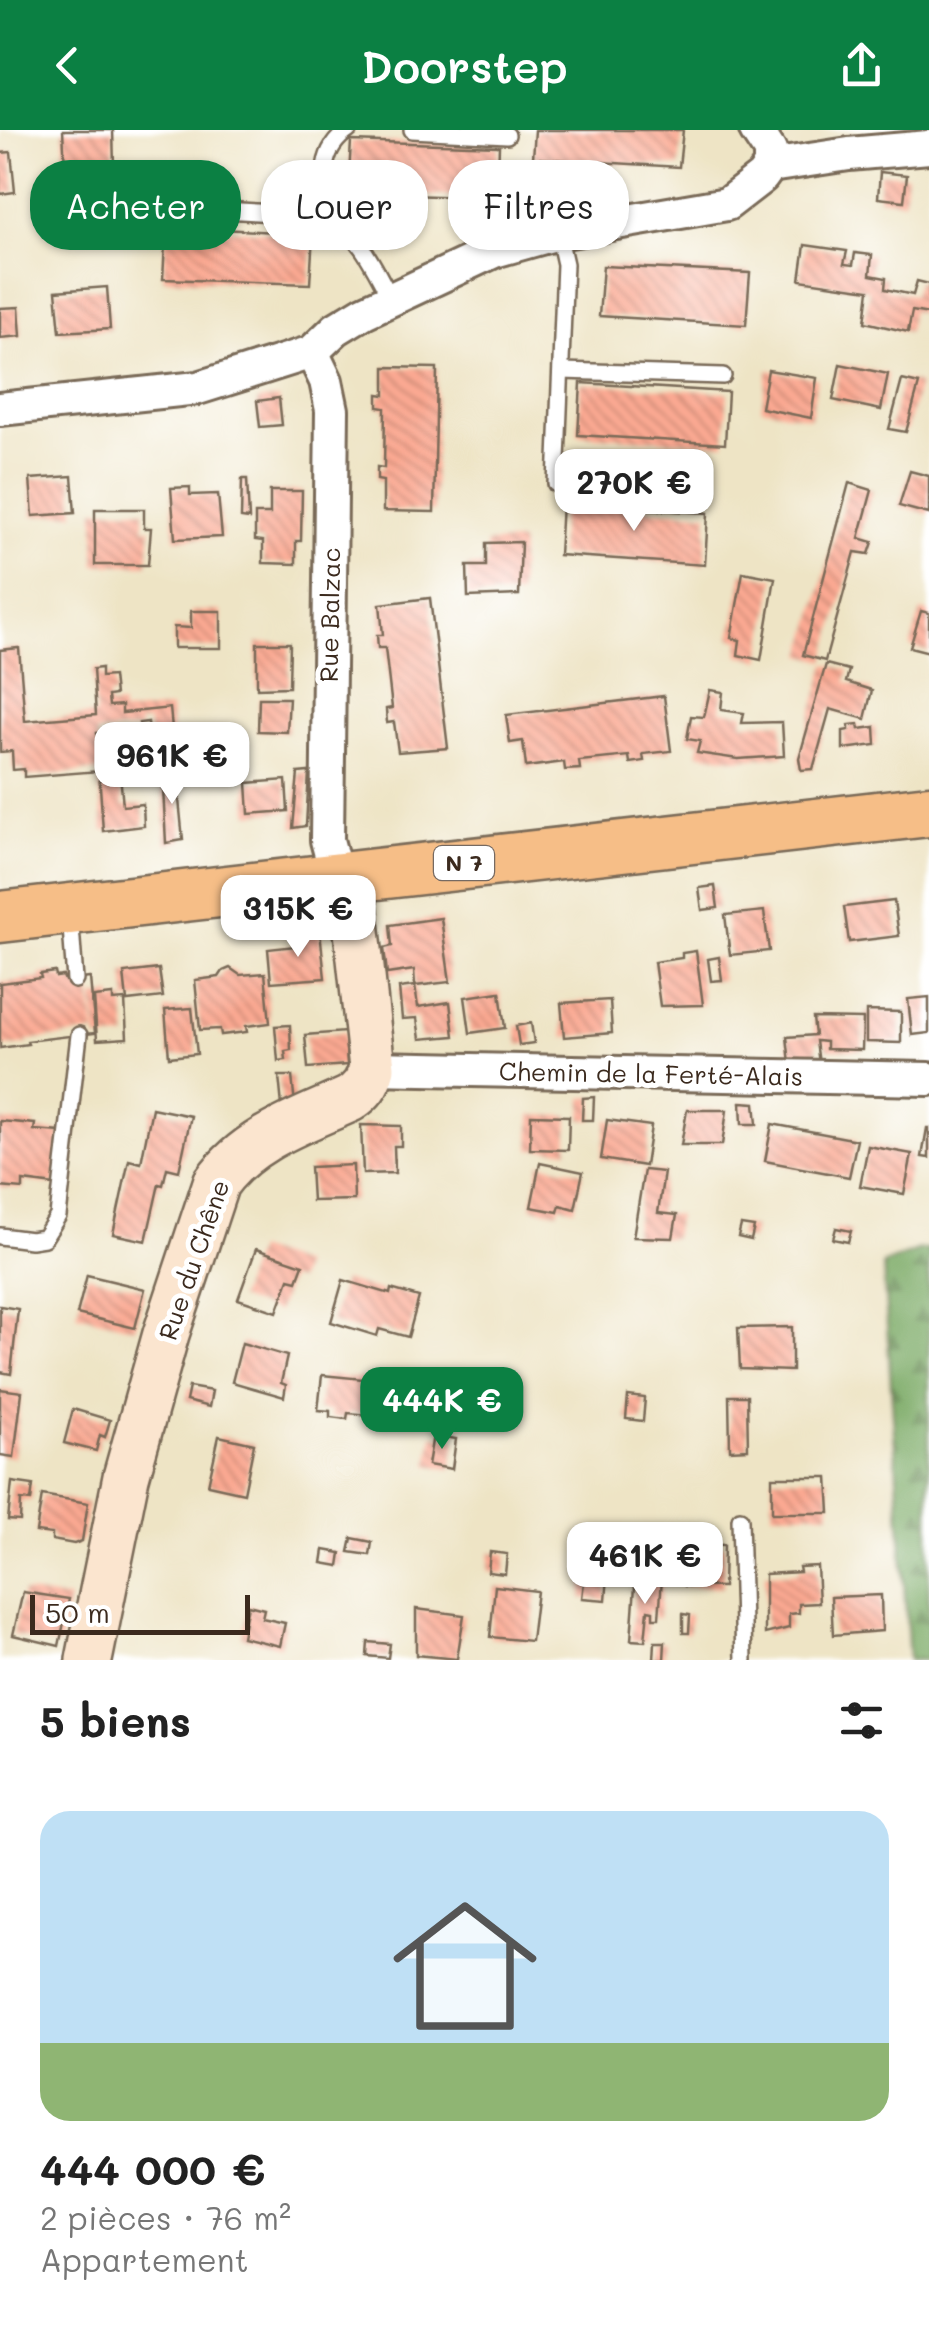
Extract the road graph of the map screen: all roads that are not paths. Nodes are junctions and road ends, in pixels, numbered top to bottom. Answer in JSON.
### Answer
{"nodes":[{"id":1,"x":350,"y":130,"type":"edge"},
{"id":2,"x":412,"y":130,"type":"edge"},
{"id":3,"x":756,"y":130,"type":"edge"},
{"id":4,"x":508,"y":136,"type":"dead end"},
{"id":5,"x":929,"y":147,"type":"edge"},
{"id":6,"x":325,"y":160,"type":"edge"},
{"id":7,"x":770,"y":166,"type":"junction"},
{"id":8,"x":629,"y":222,"type":"edge"},
{"id":9,"x":364,"y":250,"type":"edge"},
{"id":10,"x":494,"y":250,"type":"edge"},
{"id":11,"x":562,"y":250,"type":"edge"},
{"id":12,"x":391,"y":299,"type":"junction"},
{"id":13,"x":312,"y":352,"type":"junction"},
{"id":14,"x":562,"y":371,"type":"junction"},
{"id":15,"x":723,"y":376,"type":"dead end"},
{"id":16,"x":0,"y":410,"type":"edge"},
{"id":17,"x":700,"y":492,"type":"dead end"},
{"id":18,"x":929,"y":811,"type":"edge"},
{"id":19,"x":342,"y":877,"type":"junction"},
{"id":20,"x":70,"y":908,"type":"junction"},
{"id":21,"x":0,"y":916,"type":"edge"},
{"id":22,"x":76,"y":980,"type":"dead end"},
{"id":23,"x":78,"y":1035,"type":"dead end"},
{"id":24,"x":372,"y":1068,"type":"junction"},
{"id":25,"x":929,"y":1079,"type":"edge"},
{"id":26,"x":0,"y":1236,"type":"edge"},
{"id":27,"x":740,"y":1519,"type":"dead end"},
{"id":28,"x":89,"y":1660,"type":"edge"},
{"id":29,"x":744,"y":1660,"type":"edge"}],
"edges":[{"from":1,"to":6,"type":"lane"},
{"from":2,"to":4,"type":"lane"},
{"from":3,"to":7,"type":"street"},
{"from":5,"to":7,"type":"street"},
{"from":7,"to":8,"type":"street"},
{"from":9,"to":12,"type":"lane"},
{"from":10,"to":12,"type":"street"},
{"from":11,"to":14,"type":"lane"},
{"from":12,"to":13,"type":"street"},
{"from":13,"to":16,"type":"street"},
{"from":13,"to":19,"type":"street","name":"Rue Balzac"},
{"from":14,"to":15,"type":"lane"},
{"from":14,"to":17,"type":"lane"},
{"from":18,"to":19,"type":"main road","number":"N 7"},
{"from":19,"to":20,"type":"main road","number":"N 7"},
{"from":19,"to":24,"type":"street"},
{"from":20,"to":21,"type":"main road","number":"N 7"},
{"from":20,"to":22,"type":"lane"},
{"from":23,"to":26,"type":"lane"},
{"from":24,"to":25,"type":"street","name":"Chemin de la Ferté-Alais"},
{"from":24,"to":28,"type":"street","name":"Rue du Chêne"},
{"from":27,"to":29,"type":"lane"}]}
